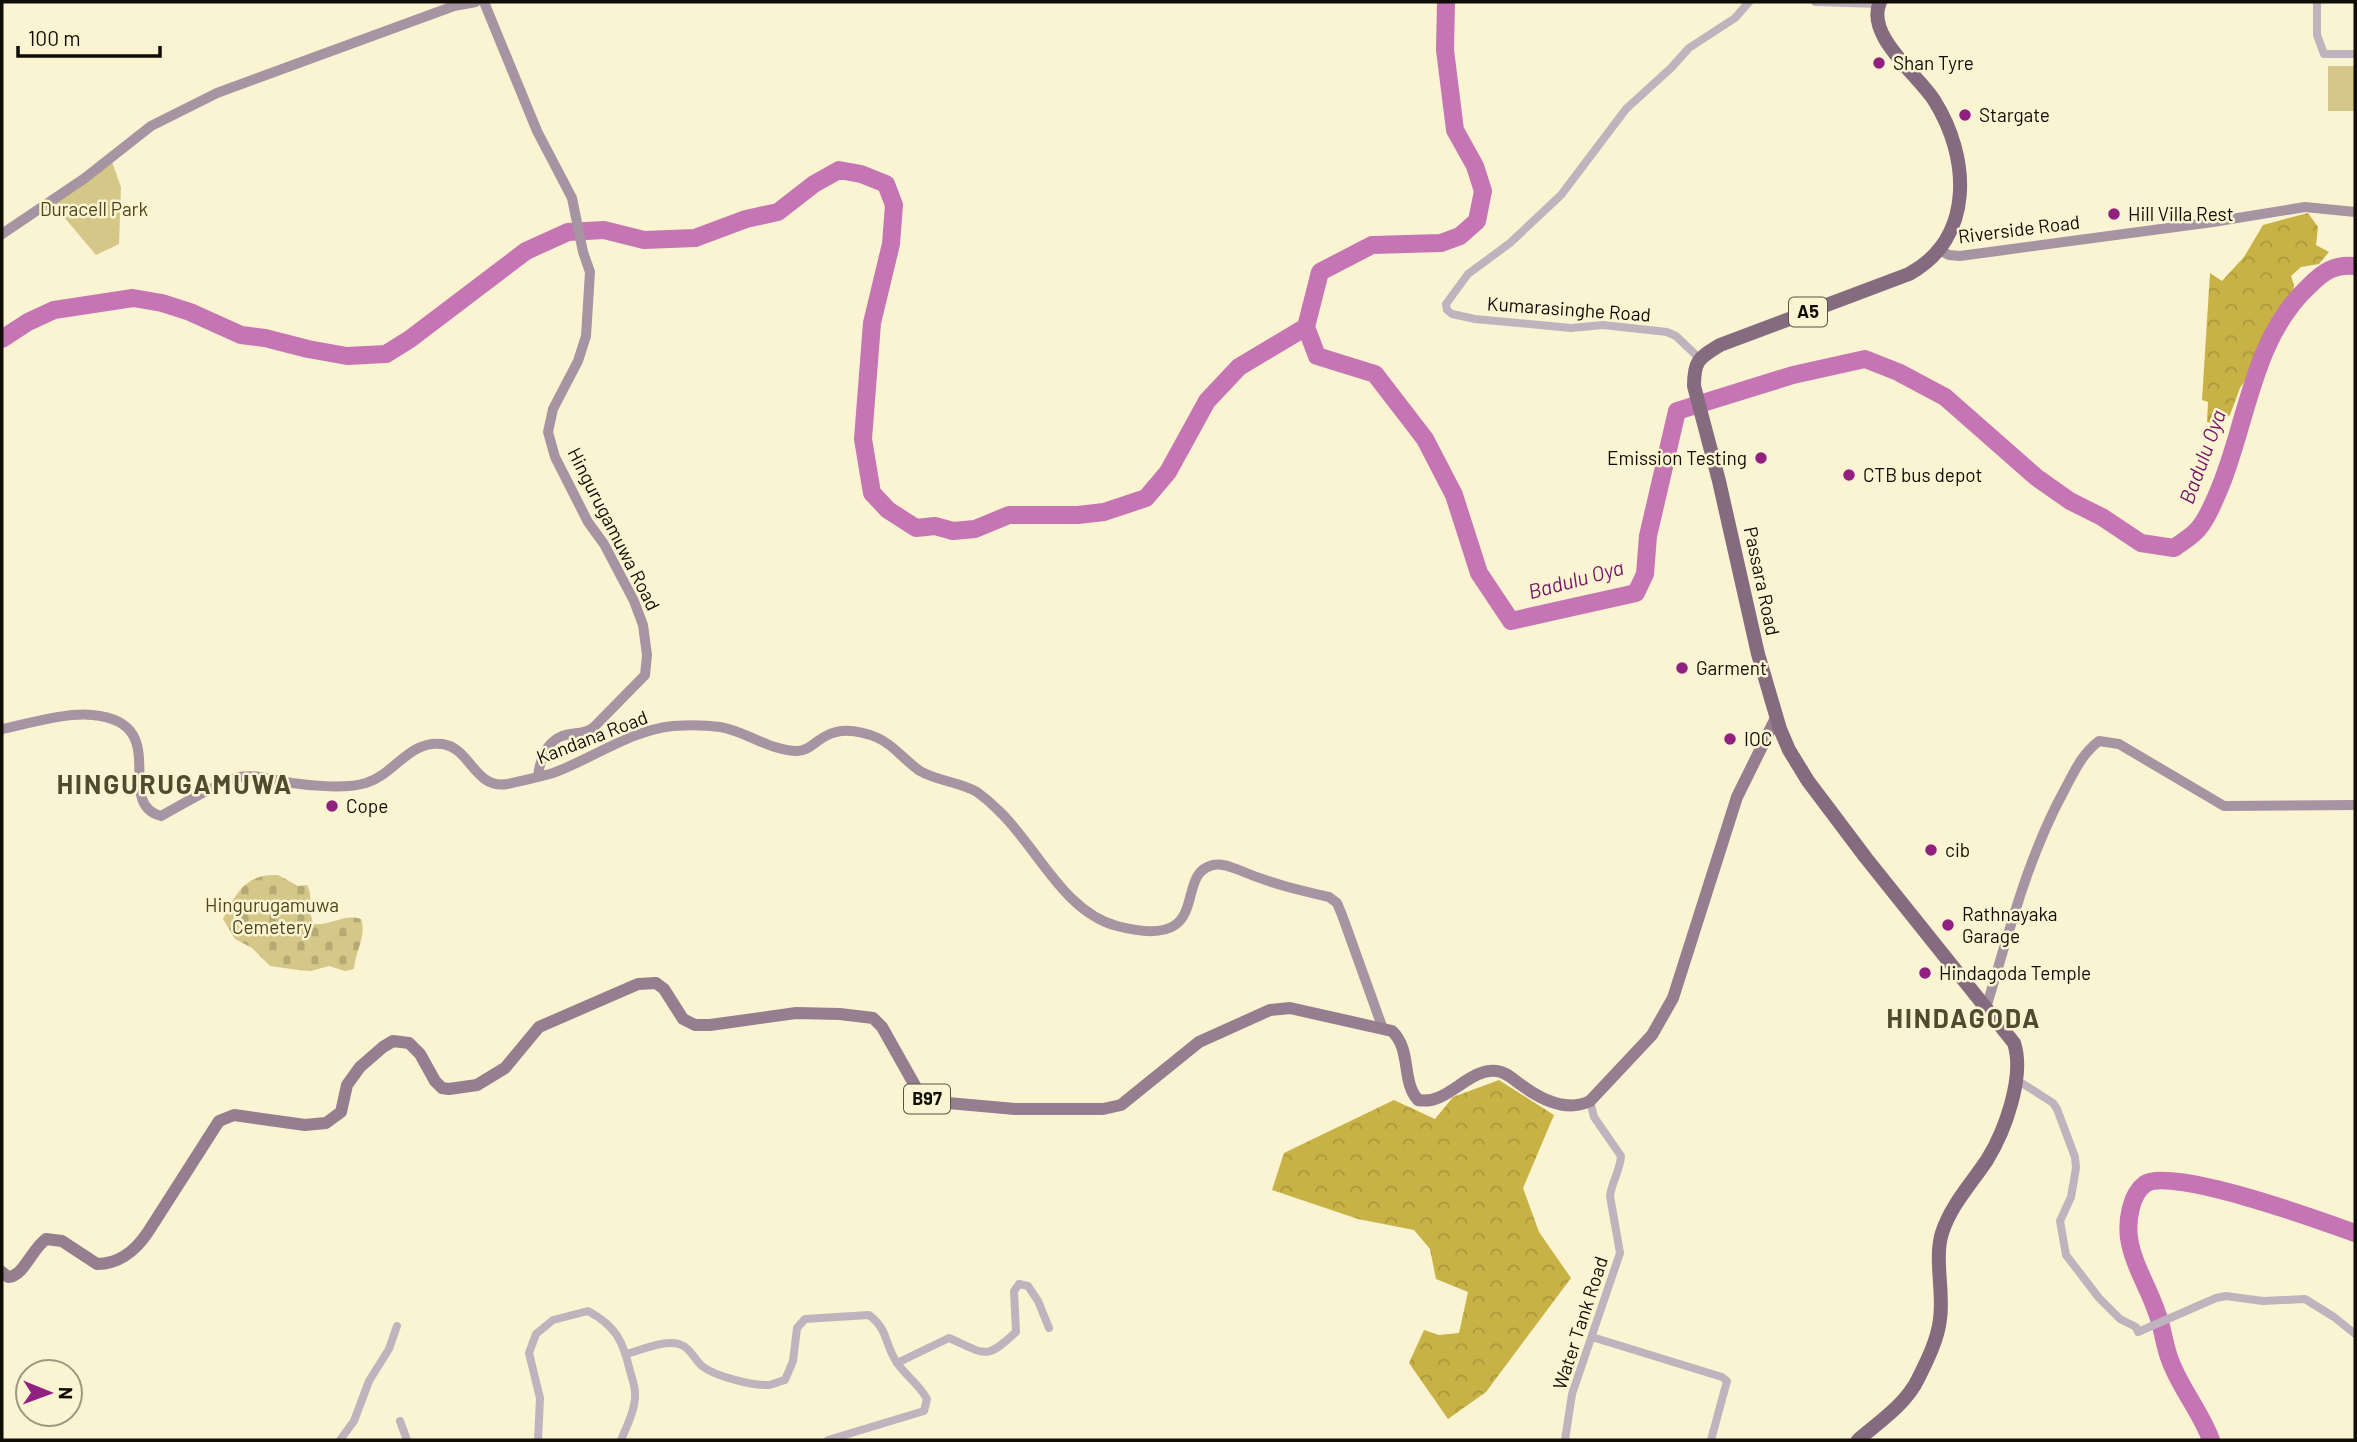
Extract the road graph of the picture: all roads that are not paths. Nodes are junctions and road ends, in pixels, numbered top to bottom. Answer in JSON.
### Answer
{"nodes":[{"id":1,"x":476,"y":2,"type":"edge"},
{"id":2,"x":484,"y":2,"type":"edge"},
{"id":3,"x":1749,"y":2,"type":"edge"},
{"id":4,"x":1815,"y":2,"type":"edge"},
{"id":5,"x":2317,"y":2,"type":"edge"},
{"id":6,"x":1879,"y":3,"type":"edge"},
{"id":7,"x":454,"y":4,"type":"edge"},
{"id":8,"x":2355,"y":54,"type":"edge"},
{"id":9,"x":2355,"y":212,"type":"edge"},
{"id":10,"x":2,"y":234,"type":"edge"},
{"id":11,"x":1939,"y":250,"type":"junction"},
{"id":12,"x":1699,"y":358,"type":"junction"},
{"id":13,"x":1776,"y":718,"type":"junction"},
{"id":14,"x":2,"y":729,"type":"edge"},
{"id":15,"x":538,"y":776,"type":"junction"},
{"id":16,"x":2355,"y":805,"type":"edge"},
{"id":17,"x":1986,"y":1008,"type":"junction"},
{"id":18,"x":1383,"y":1029,"type":"junction"},
{"id":19,"x":2017,"y":1080,"type":"junction"},
{"id":20,"x":1590,"y":1101,"type":"junction"},
{"id":21,"x":2,"y":1272,"type":"edge"},
{"id":22,"x":397,"y":1326,"type":"dead end"},
{"id":23,"x":1049,"y":1328,"type":"dead end"},
{"id":24,"x":2355,"y":1334,"type":"edge"},
{"id":25,"x":1592,"y":1337,"type":"junction"},
{"id":26,"x":626,"y":1354,"type":"junction"},
{"id":27,"x":897,"y":1363,"type":"junction"},
{"id":28,"x":400,"y":1421,"type":"dead end"},
{"id":29,"x":340,"y":1440,"type":"edge"},
{"id":30,"x":407,"y":1440,"type":"edge"},
{"id":31,"x":538,"y":1440,"type":"edge"},
{"id":32,"x":621,"y":1440,"type":"edge"},
{"id":33,"x":828,"y":1440,"type":"edge"},
{"id":34,"x":1565,"y":1440,"type":"edge"},
{"id":35,"x":1712,"y":1440,"type":"edge"},
{"id":36,"x":1858,"y":1440,"type":"edge"}],
"edges":[{"from":1,"to":7,"type":"street"},
{"from":2,"to":15,"type":"street","name":"Hingurugamuwa Road"},
{"from":3,"to":12,"type":"street","name":"Kumarasinghe Road"},
{"from":4,"to":6,"type":"street"},
{"from":5,"to":8,"type":"street"},
{"from":6,"to":11,"type":"highway","number":"A5"},
{"from":7,"to":10,"type":"street"},
{"from":9,"to":11,"type":"street","name":"Riverside Road"},
{"from":11,"to":12,"type":"highway","number":"A5"},
{"from":12,"to":13,"type":"highway","name":"Passara Road"},
{"from":13,"to":17,"type":"highway","name":"Passara Road"},
{"from":13,"to":20,"type":"main road"},
{"from":14,"to":15,"type":"street","name":"Kandana Road"},
{"from":15,"to":18,"type":"street","name":"Kandana Road"},
{"from":16,"to":17,"type":"street"},
{"from":17,"to":19,"type":"highway","name":"Passara Road"},
{"from":18,"to":20,"type":"main road"},
{"from":18,"to":21,"type":"main road","number":"B97"},
{"from":19,"to":24,"type":"street"},
{"from":19,"to":36,"type":"highway","name":"Passara Road"},
{"from":20,"to":25,"type":"street","name":"Water Tank Road"},
{"from":22,"to":29,"type":"street"},
{"from":23,"to":27,"type":"street"},
{"from":25,"to":34,"type":"street","name":"Water Tank Road"},
{"from":25,"to":35,"type":"street"},
{"from":26,"to":27,"type":"street"},
{"from":26,"to":31,"type":"street"},
{"from":26,"to":32,"type":"street"},
{"from":27,"to":33,"type":"street"},
{"from":28,"to":30,"type":"street"}]}
